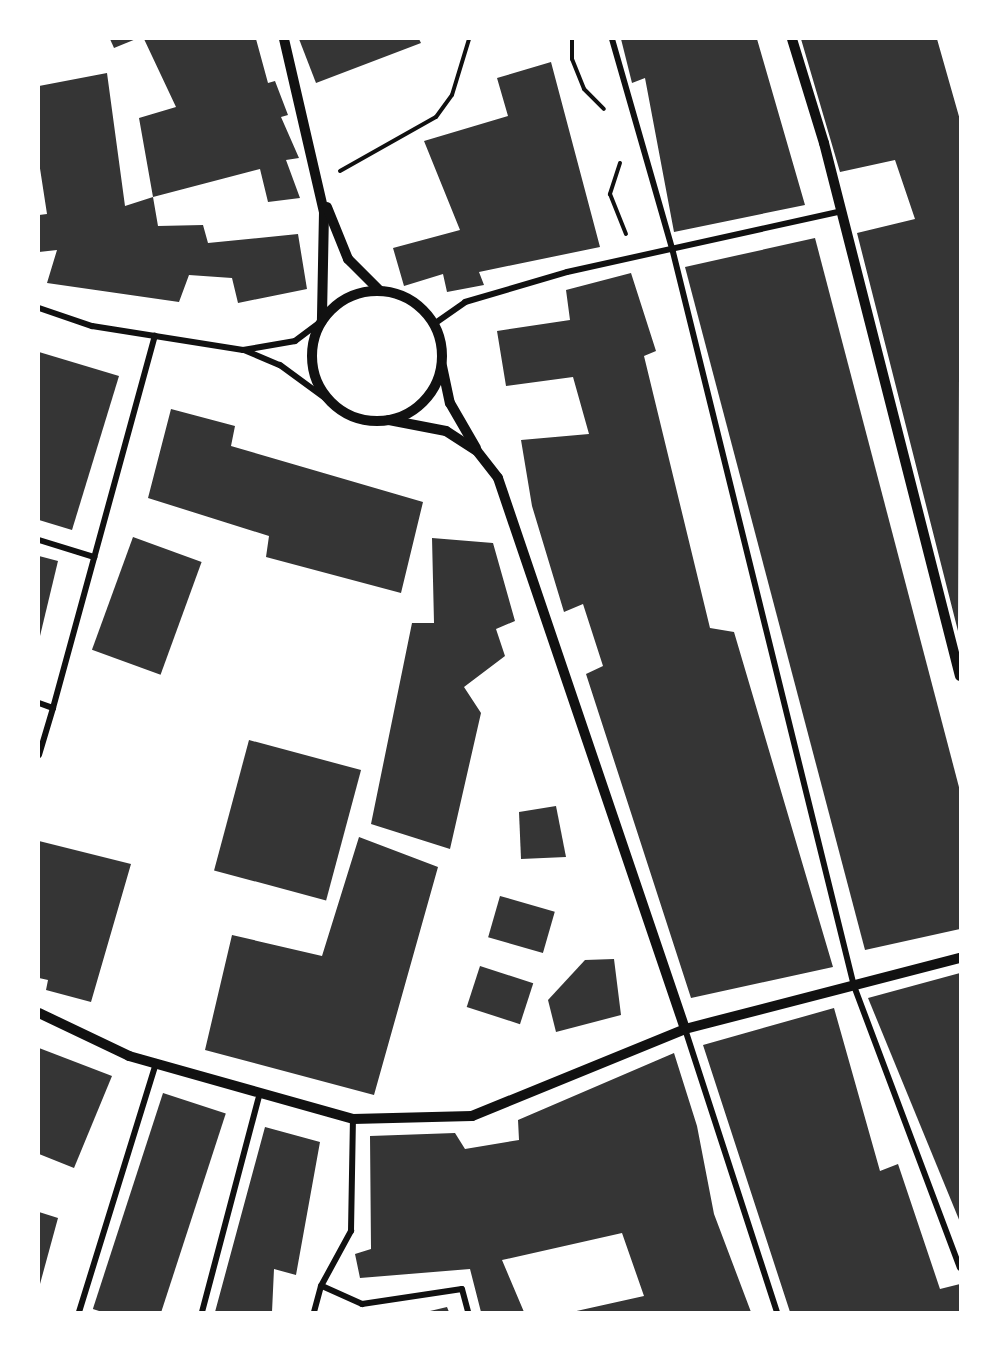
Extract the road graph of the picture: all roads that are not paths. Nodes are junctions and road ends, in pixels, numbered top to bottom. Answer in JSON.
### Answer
{"nodes":[{"id":1,"x":284,"y":39,"type":"edge"},
{"id":2,"x":612,"y":39,"type":"edge"},
{"id":3,"x":792,"y":39,"type":"edge"},
{"id":4,"x":318,"y":183,"type":"junction"},
{"id":5,"x":842,"y":211,"type":"junction"},
{"id":6,"x":672,"y":248,"type":"junction"},
{"id":7,"x":380,"y":291,"type":"junction"},
{"id":8,"x":39,"y":308,"type":"edge"},
{"id":9,"x":322,"y":321,"type":"junction"},
{"id":10,"x":434,"y":324,"type":"junction"},
{"id":11,"x":155,"y":336,"type":"junction"},
{"id":12,"x":243,"y":350,"type":"junction"},
{"id":13,"x":442,"y":363,"type":"junction"},
{"id":14,"x":332,"y":403,"type":"junction"},
{"id":15,"x":389,"y":420,"type":"junction"},
{"id":16,"x":477,"y":450,"type":"junction"},
{"id":17,"x":39,"y":540,"type":"edge"},
{"id":18,"x":94,"y":556,"type":"junction"},
{"id":19,"x":960,"y":676,"type":"edge"},
{"id":20,"x":39,"y":703,"type":"edge"},
{"id":21,"x":53,"y":708,"type":"junction"},
{"id":22,"x":39,"y":755,"type":"edge"},
{"id":23,"x":960,"y":958,"type":"edge"},
{"id":24,"x":854,"y":986,"type":"junction"},
{"id":25,"x":39,"y":1013,"type":"edge"},
{"id":26,"x":685,"y":1029,"type":"junction"},
{"id":27,"x":156,"y":1063,"type":"junction"},
{"id":28,"x":260,"y":1093,"type":"junction"},
{"id":29,"x":353,"y":1119,"type":"junction"},
{"id":30,"x":960,"y":1268,"type":"edge"},
{"id":31,"x":322,"y":1286,"type":"junction"},
{"id":32,"x":79,"y":1312,"type":"edge"},
{"id":33,"x":201,"y":1312,"type":"edge"},
{"id":34,"x":314,"y":1312,"type":"edge"},
{"id":35,"x":468,"y":1312,"type":"edge"},
{"id":36,"x":777,"y":1312,"type":"edge"}],
"edges":[{"from":1,"to":4,"type":"street"},
{"from":2,"to":6,"type":"street"},
{"from":3,"to":5,"type":"street"},
{"from":4,"to":7,"type":"street"},
{"from":4,"to":9,"type":"street"},
{"from":5,"to":6,"type":"street"},
{"from":5,"to":19,"type":"street"},
{"from":6,"to":10,"type":"street"},
{"from":6,"to":24,"type":"street"},
{"from":7,"to":9,"type":"street"},
{"from":7,"to":10,"type":"street"},
{"from":8,"to":11,"type":"street"},
{"from":9,"to":12,"type":"street"},
{"from":9,"to":14,"type":"street"},
{"from":10,"to":13,"type":"street"},
{"from":11,"to":12,"type":"street"},
{"from":11,"to":18,"type":"street"},
{"from":12,"to":14,"type":"street"},
{"from":13,"to":15,"type":"street"},
{"from":13,"to":16,"type":"street"},
{"from":14,"to":15,"type":"street"},
{"from":15,"to":16,"type":"street"},
{"from":16,"to":26,"type":"street"},
{"from":17,"to":18,"type":"street"},
{"from":18,"to":21,"type":"street"},
{"from":20,"to":21,"type":"street"},
{"from":21,"to":22,"type":"street"},
{"from":23,"to":24,"type":"street"},
{"from":24,"to":26,"type":"street"},
{"from":24,"to":30,"type":"street"},
{"from":25,"to":27,"type":"street"},
{"from":26,"to":29,"type":"street"},
{"from":26,"to":36,"type":"street"},
{"from":27,"to":28,"type":"street"},
{"from":27,"to":32,"type":"street"},
{"from":28,"to":29,"type":"street"},
{"from":28,"to":33,"type":"street"},
{"from":29,"to":31,"type":"street"},
{"from":31,"to":34,"type":"street"},
{"from":31,"to":35,"type":"street"}]}
